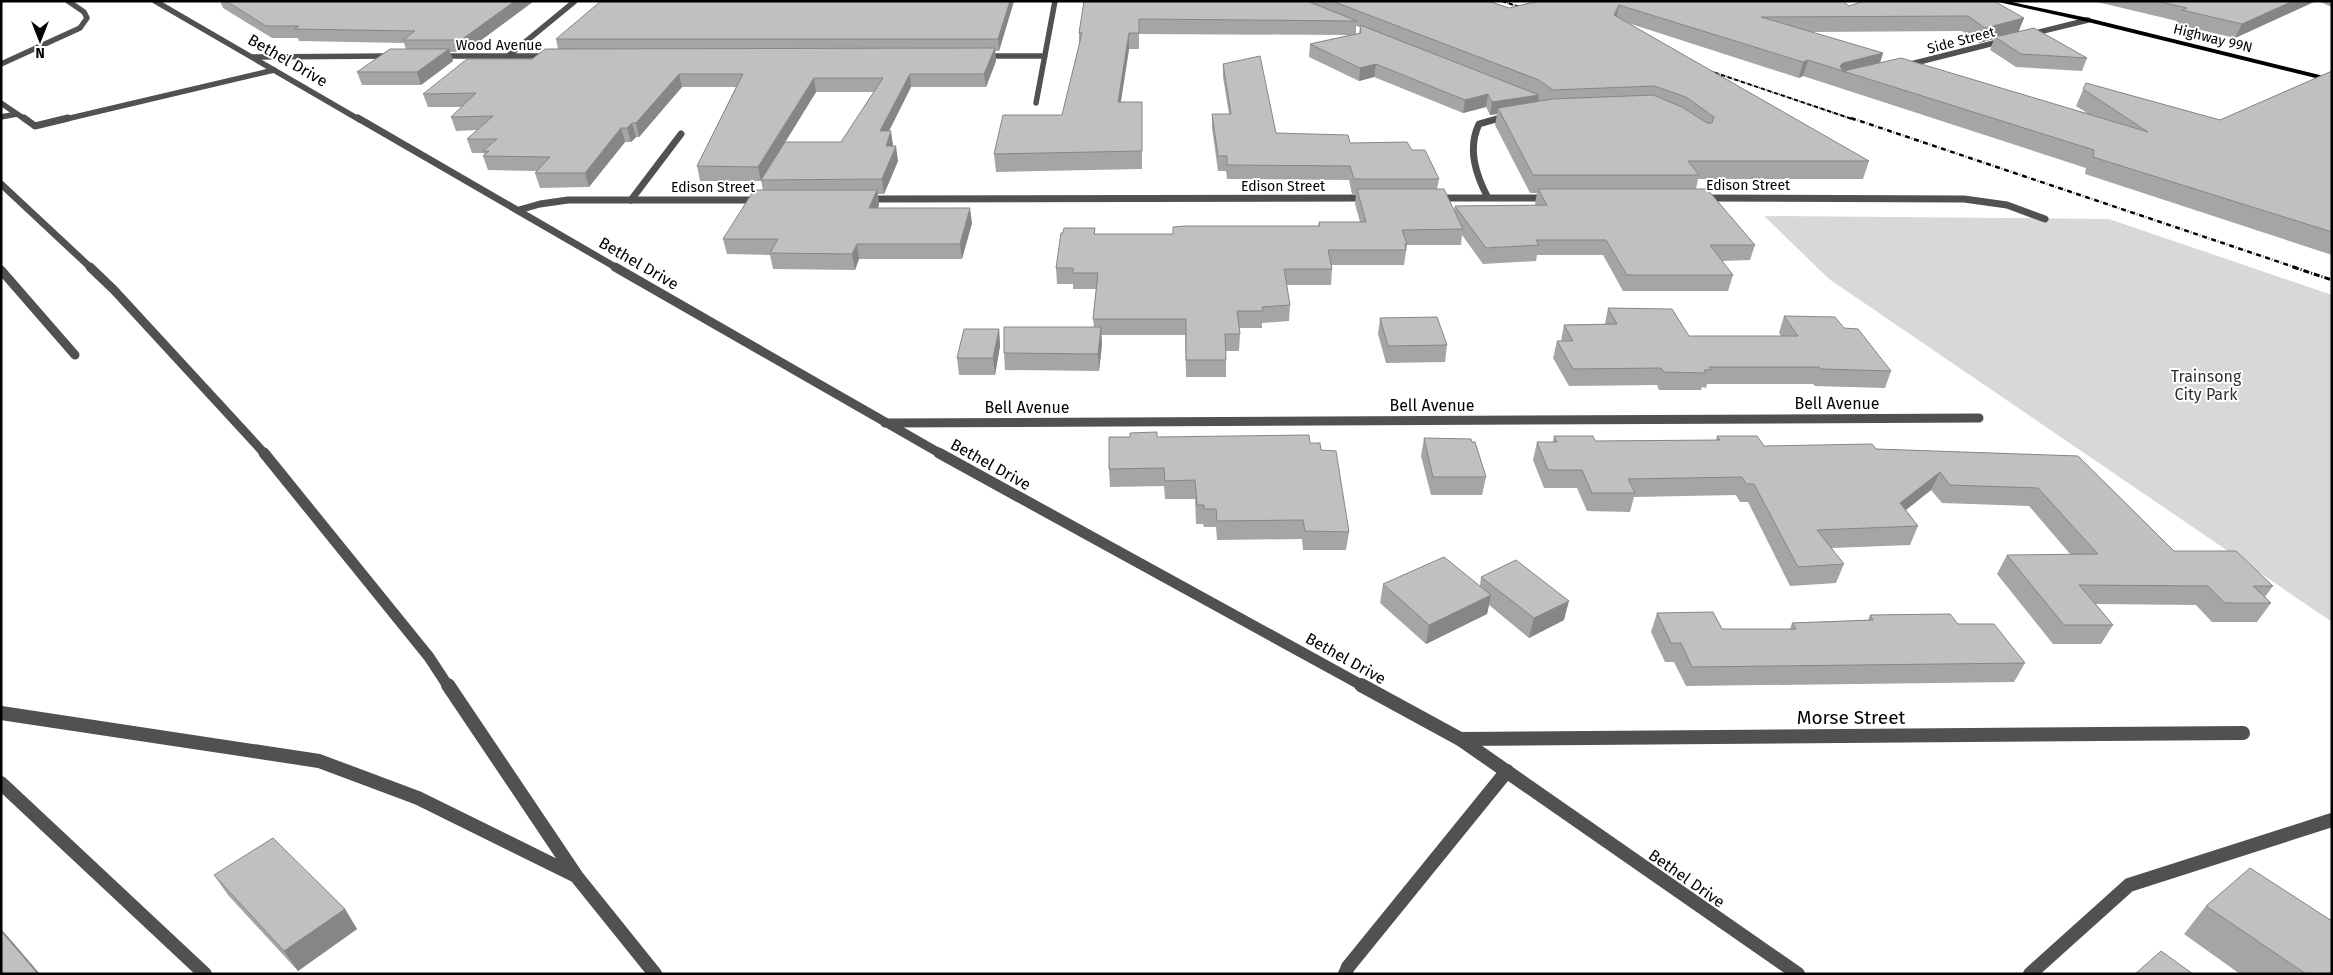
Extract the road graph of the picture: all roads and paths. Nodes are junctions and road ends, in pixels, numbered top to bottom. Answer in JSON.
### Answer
{"nodes":[{"id":1,"x":68,"y":1,"type":"edge"},
{"id":2,"x":155,"y":1,"type":"edge"},
{"id":3,"x":575,"y":1,"type":"edge"},
{"id":4,"x":1054,"y":1,"type":"edge"},
{"id":5,"x":1997,"y":1,"type":"edge"},
{"id":6,"x":2026,"y":1,"type":"edge"},
{"id":7,"x":2088,"y":20,"type":"junction"},
{"id":8,"x":2021,"y":36,"type":"edge"},
{"id":9,"x":2011,"y":38,"type":"edge"},
{"id":10,"x":401,"y":56,"type":"edge"},
{"id":11,"x":430,"y":56,"type":"edge"},
{"id":12,"x":508,"y":56,"type":"junction"},
{"id":13,"x":557,"y":56,"type":"edge"},
{"id":14,"x":975,"y":56,"type":"edge"},
{"id":15,"x":1044,"y":56,"type":"junction"},
{"id":16,"x":253,"y":57,"type":"junction"},
{"id":17,"x":1,"y":64,"type":"edge"},
{"id":18,"x":1897,"y":68,"type":"edge"},
{"id":19,"x":274,"y":70,"type":"junction"},
{"id":20,"x":2332,"y":80,"type":"edge"},
{"id":21,"x":1,"y":103,"type":"edge"},
{"id":22,"x":1036,"y":103,"type":"dead end"},
{"id":23,"x":17,"y":114,"type":"junction"},
{"id":24,"x":1513,"y":115,"type":"edge"},
{"id":25,"x":1,"y":117,"type":"edge"},
{"id":26,"x":681,"y":134,"type":"dead end"},
{"id":27,"x":1,"y":184,"type":"edge"},
{"id":28,"x":1378,"y":198,"type":"edge"},
{"id":29,"x":1428,"y":198,"type":"edge"},
{"id":30,"x":1488,"y":198,"type":"junction"},
{"id":31,"x":1556,"y":198,"type":"edge"},
{"id":32,"x":1694,"y":198,"type":"edge"},
{"id":33,"x":631,"y":200,"type":"junction"},
{"id":34,"x":769,"y":200,"type":"edge"},
{"id":35,"x":855,"y":200,"type":"edge"},
{"id":36,"x":519,"y":210,"type":"junction"},
{"id":37,"x":2045,"y":219,"type":"dead end"},
{"id":38,"x":1,"y":270,"type":"edge"},
{"id":39,"x":75,"y":355,"type":"dead end"},
{"id":40,"x":1980,"y":418,"type":"dead end"},
{"id":41,"x":885,"y":423,"type":"junction"},
{"id":42,"x":1,"y":713,"type":"edge"},
{"id":43,"x":2243,"y":733,"type":"dead end"},
{"id":44,"x":1460,"y":739,"type":"junction"},
{"id":45,"x":1507,"y":771,"type":"junction"},
{"id":46,"x":1,"y":783,"type":"edge"},
{"id":47,"x":2332,"y":820,"type":"edge"},
{"id":48,"x":577,"y":877,"type":"junction"},
{"id":49,"x":205,"y":974,"type":"edge"},
{"id":50,"x":654,"y":974,"type":"edge"},
{"id":51,"x":1345,"y":974,"type":"edge"},
{"id":52,"x":1798,"y":974,"type":"edge"},
{"id":53,"x":2030,"y":974,"type":"edge"}],
"edges":[{"from":1,"to":17,"type":"street"},
{"from":2,"to":16,"type":"street","name":"Bethel Drive"},
{"from":3,"to":12,"type":"street"},
{"from":4,"to":15,"type":"street"},
{"from":5,"to":7,"type":"main road","name":"Highway 99N"},
{"from":6,"to":7,"type":"main road","name":"Highway 99N"},
{"from":7,"to":8,"type":"street","name":"Side Street"},
{"from":7,"to":20,"type":"main road","name":"Highway 99N"},
{"from":9,"to":18,"type":"street","name":"Side Street"},
{"from":10,"to":16,"type":"street"},
{"from":11,"to":12,"type":"street","name":"Wood Avenue"},
{"from":12,"to":13,"type":"street","name":"Wood Avenue"},
{"from":14,"to":15,"type":"street"},
{"from":15,"to":22,"type":"street"},
{"from":16,"to":19,"type":"street","name":"Bethel Drive"},
{"from":19,"to":23,"type":"street"},
{"from":19,"to":36,"type":"street","name":"Bethel Drive"},
{"from":21,"to":23,"type":"street"},
{"from":23,"to":25,"type":"street"},
{"from":24,"to":30,"type":"street"},
{"from":26,"to":33,"type":"street"},
{"from":27,"to":48,"type":"street"},
{"from":28,"to":35,"type":"street","name":"Edison Street"},
{"from":29,"to":30,"type":"street"},
{"from":30,"to":31,"type":"street"},
{"from":32,"to":37,"type":"street","name":"Edison Street"},
{"from":33,"to":34,"type":"street","name":"Edison Street"},
{"from":33,"to":36,"type":"street","name":"Edison Street"},
{"from":36,"to":41,"type":"street","name":"Bethel Drive"},
{"from":38,"to":39,"type":"street"},
{"from":40,"to":41,"type":"street","name":"Bell Avenue"},
{"from":41,"to":44,"type":"street","name":"Bethel Drive"},
{"from":42,"to":48,"type":"street"},
{"from":43,"to":44,"type":"street","name":"Morse Street"},
{"from":44,"to":45,"type":"street","name":"Bethel Drive"},
{"from":45,"to":51,"type":"street"},
{"from":45,"to":52,"type":"street","name":"Bethel Drive"},
{"from":46,"to":49,"type":"street"},
{"from":47,"to":53,"type":"street"},
{"from":48,"to":50,"type":"street"}]}
